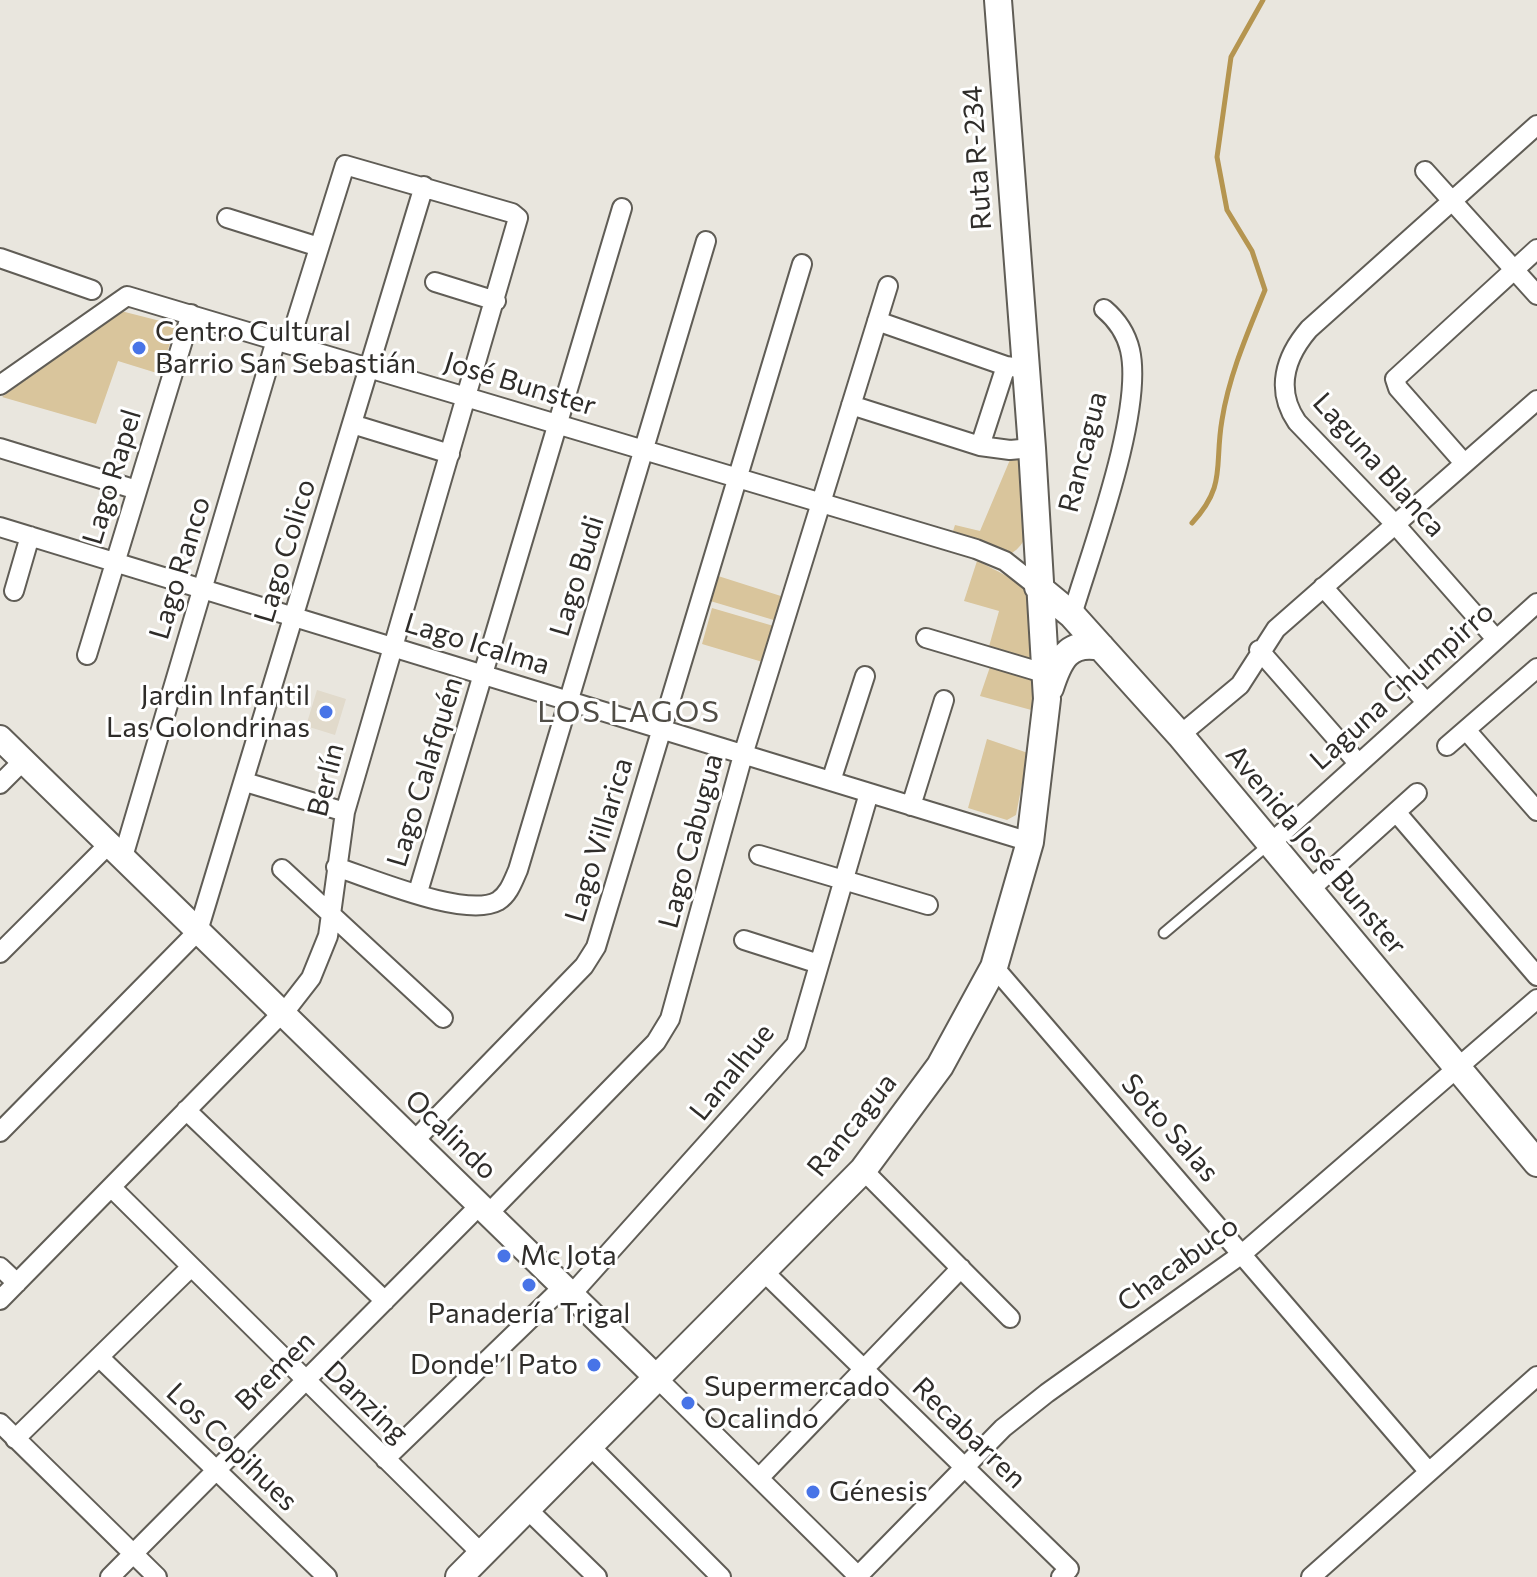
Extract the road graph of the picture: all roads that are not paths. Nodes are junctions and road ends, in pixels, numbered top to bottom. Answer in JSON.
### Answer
{"nodes":[{"id":1,"x":998,"y":0,"type":"edge"},
{"id":2,"x":1537,"y":125,"type":"edge"},
{"id":3,"x":1425,"y":171,"type":"dead end"},
{"id":4,"x":424,"y":186,"type":"junction"},
{"id":5,"x":1451,"y":199,"type":"junction"},
{"id":6,"x":622,"y":208,"type":"dead end"},
{"id":7,"x":227,"y":218,"type":"dead end"},
{"id":8,"x":706,"y":241,"type":"dead end"},
{"id":9,"x":319,"y":247,"type":"junction"},
{"id":10,"x":1537,"y":249,"type":"edge"},
{"id":11,"x":0,"y":258,"type":"edge"},
{"id":12,"x":802,"y":264,"type":"dead end"},
{"id":13,"x":1515,"y":269,"type":"junction"},
{"id":14,"x":435,"y":282,"type":"dead end"},
{"id":15,"x":888,"y":286,"type":"dead end"},
{"id":16,"x":92,"y":290,"type":"dead end"},
{"id":17,"x":1537,"y":295,"type":"edge"},
{"id":18,"x":496,"y":301,"type":"junction"},
{"id":19,"x":1104,"y":309,"type":"dead end"},
{"id":20,"x":191,"y":314,"type":"junction"},
{"id":21,"x":877,"y":321,"type":"junction"},
{"id":22,"x":282,"y":342,"type":"junction"},
{"id":23,"x":1009,"y":365,"type":"junction"},
{"id":24,"x":370,"y":368,"type":"junction"},
{"id":25,"x":0,"y":385,"type":"edge"},
{"id":26,"x":467,"y":397,"type":"junction"},
{"id":27,"x":1537,"y":400,"type":"edge"},
{"id":28,"x":851,"y":405,"type":"junction"},
{"id":29,"x":352,"y":424,"type":"junction"},
{"id":30,"x":557,"y":425,"type":"junction"},
{"id":31,"x":980,"y":446,"type":"junction"},
{"id":32,"x":0,"y":448,"type":"edge"},
{"id":33,"x":1032,"y":448,"type":"junction"},
{"id":34,"x":644,"y":450,"type":"junction"},
{"id":35,"x":450,"y":454,"type":"junction"},
{"id":36,"x":1464,"y":463,"type":"junction"},
{"id":37,"x":738,"y":479,"type":"junction"},
{"id":38,"x":137,"y":490,"type":"junction"},
{"id":39,"x":821,"y":503,"type":"junction"},
{"id":40,"x":1394,"y":523,"type":"junction"},
{"id":41,"x":0,"y":527,"type":"edge"},
{"id":42,"x":30,"y":536,"type":"junction"},
{"id":43,"x":115,"y":562,"type":"junction"},
{"id":44,"x":1038,"y":587,"type":"junction"},
{"id":45,"x":1323,"y":587,"type":"junction"},
{"id":46,"x":202,"y":589,"type":"junction"},
{"id":47,"x":14,"y":591,"type":"dead end"},
{"id":48,"x":1537,"y":603,"type":"edge"},
{"id":49,"x":1072,"y":615,"type":"junction"},
{"id":50,"x":295,"y":617,"type":"junction"},
{"id":51,"x":926,"y":638,"type":"dead end"},
{"id":52,"x":1496,"y":639,"type":"junction"},
{"id":53,"x":391,"y":647,"type":"junction"},
{"id":54,"x":1101,"y":647,"type":"junction"},
{"id":55,"x":1259,"y":650,"type":"junction"},
{"id":56,"x":87,"y":655,"type":"dead end"},
{"id":57,"x":1537,"y":668,"type":"edge"},
{"id":58,"x":483,"y":675,"type":"junction"},
{"id":59,"x":865,"y":676,"type":"dead end"},
{"id":60,"x":1047,"y":686,"type":"junction"},
{"id":61,"x":944,"y":700,"type":"dead end"},
{"id":62,"x":569,"y":701,"type":"junction"},
{"id":63,"x":1426,"y":702,"type":"junction"},
{"id":64,"x":661,"y":729,"type":"junction"},
{"id":65,"x":1466,"y":730,"type":"junction"},
{"id":66,"x":1180,"y":735,"type":"junction"},
{"id":67,"x":0,"y":738,"type":"edge"},
{"id":68,"x":1447,"y":746,"type":"dead end"},
{"id":69,"x":743,"y":755,"type":"junction"},
{"id":70,"x":23,"y":761,"type":"junction"},
{"id":71,"x":1358,"y":763,"type":"junction"},
{"id":72,"x":831,"y":781,"type":"junction"},
{"id":73,"x":245,"y":782,"type":"junction"},
{"id":74,"x":0,"y":784,"type":"edge"},
{"id":75,"x":869,"y":793,"type":"junction"},
{"id":76,"x":1417,"y":793,"type":"dead end"},
{"id":77,"x":911,"y":806,"type":"junction"},
{"id":78,"x":1537,"y":811,"type":"edge"},
{"id":79,"x":345,"y":812,"type":"junction"},
{"id":80,"x":1396,"y":812,"type":"junction"},
{"id":81,"x":1030,"y":842,"type":"junction"},
{"id":82,"x":1270,"y":844,"type":"junction"},
{"id":83,"x":116,"y":851,"type":"junction"},
{"id":84,"x":759,"y":855,"type":"dead end"},
{"id":85,"x":336,"y":867,"type":"junction"},
{"id":86,"x":282,"y":869,"type":"dead end"},
{"id":87,"x":844,"y":879,"type":"junction"},
{"id":88,"x":418,"y":892,"type":"junction"},
{"id":89,"x":1307,"y":892,"type":"junction"},
{"id":90,"x":928,"y":905,"type":"dead end"},
{"id":91,"x":334,"y":917,"type":"junction"},
{"id":92,"x":198,"y":931,"type":"junction"},
{"id":93,"x":1164,"y":933,"type":"dead end"},
{"id":94,"x":744,"y":940,"type":"dead end"},
{"id":95,"x":0,"y":953,"type":"edge"},
{"id":96,"x":819,"y":964,"type":"junction"},
{"id":97,"x":994,"y":967,"type":"junction"},
{"id":98,"x":1537,"y":976,"type":"edge"},
{"id":99,"x":1537,"y":999,"type":"edge"},
{"id":100,"x":282,"y":1013,"type":"junction"},
{"id":101,"x":443,"y":1018,"type":"dead end"},
{"id":102,"x":1456,"y":1068,"type":"junction"},
{"id":103,"x":186,"y":1110,"type":"junction"},
{"id":104,"x":0,"y":1132,"type":"edge"},
{"id":105,"x":414,"y":1141,"type":"junction"},
{"id":106,"x":1537,"y":1163,"type":"edge"},
{"id":107,"x":863,"y":1170,"type":"junction"},
{"id":108,"x":111,"y":1187,"type":"junction"},
{"id":109,"x":485,"y":1209,"type":"junction"},
{"id":110,"x":1242,"y":1254,"type":"junction"},
{"id":111,"x":0,"y":1267,"type":"edge"},
{"id":112,"x":190,"y":1268,"type":"junction"},
{"id":113,"x":961,"y":1268,"type":"junction"},
{"id":114,"x":762,"y":1270,"type":"junction"},
{"id":115,"x":17,"y":1283,"type":"junction"},
{"id":116,"x":567,"y":1291,"type":"junction"},
{"id":117,"x":0,"y":1300,"type":"edge"},
{"id":118,"x":385,"y":1301,"type":"junction"},
{"id":119,"x":1010,"y":1318,"type":"dead end"},
{"id":120,"x":99,"y":1357,"type":"junction"},
{"id":121,"x":864,"y":1370,"type":"junction"},
{"id":122,"x":1537,"y":1376,"type":"edge"},
{"id":123,"x":656,"y":1377,"type":"junction"},
{"id":124,"x":304,"y":1382,"type":"junction"},
{"id":125,"x":0,"y":1423,"type":"edge"},
{"id":126,"x":15,"y":1439,"type":"junction"},
{"id":127,"x":589,"y":1445,"type":"junction"},
{"id":128,"x":385,"y":1459,"type":"junction"},
{"id":129,"x":965,"y":1469,"type":"junction"},
{"id":130,"x":216,"y":1471,"type":"junction"},
{"id":131,"x":1429,"y":1472,"type":"junction"},
{"id":132,"x":760,"y":1477,"type":"junction"},
{"id":133,"x":526,"y":1508,"type":"junction"},
{"id":134,"x":133,"y":1554,"type":"junction"},
{"id":135,"x":482,"y":1554,"type":"junction"},
{"id":136,"x":1065,"y":1573,"type":"edge"},
{"id":137,"x":463,"y":1576,"type":"edge"},
{"id":138,"x":110,"y":1577,"type":"edge"},
{"id":139,"x":157,"y":1577,"type":"edge"},
{"id":140,"x":327,"y":1577,"type":"edge"},
{"id":141,"x":597,"y":1577,"type":"edge"},
{"id":142,"x":721,"y":1577,"type":"edge"},
{"id":143,"x":858,"y":1577,"type":"edge"},
{"id":144,"x":1311,"y":1577,"type":"edge"}],
"edges":[{"from":1,"to":23,"type":"main road","name":"Ruta R-234"},
{"from":2,"to":5,"type":"street","name":"Laguna Blanca"},
{"from":3,"to":5,"type":"street"},
{"from":4,"to":9,"type":"street","name":"Lago Ranco"},
{"from":4,"to":18,"type":"street","name":"Berlín"},
{"from":4,"to":24,"type":"street","name":"Lago Colico"},
{"from":5,"to":13,"type":"street"},
{"from":5,"to":40,"type":"street","name":"Laguna Blanca"},
{"from":6,"to":30,"type":"street","name":"Lago Calafquén"},
{"from":7,"to":9,"type":"street"},
{"from":8,"to":34,"type":"street","name":"Lago Budi"},
{"from":9,"to":22,"type":"street","name":"Lago Ranco"},
{"from":10,"to":13,"type":"street"},
{"from":11,"to":16,"type":"street"},
{"from":12,"to":37,"type":"street","name":"Lago Villarica"},
{"from":13,"to":17,"type":"street"},
{"from":13,"to":36,"type":"street"},
{"from":14,"to":18,"type":"street"},
{"from":15,"to":21,"type":"street","name":"Lago Cabugua"},
{"from":18,"to":26,"type":"street","name":"Berlín"},
{"from":19,"to":49,"type":"street","name":"Rancagua"},
{"from":20,"to":22,"type":"street","name":"José Bunster"},
{"from":20,"to":25,"type":"street","name":"José Bunster"},
{"from":20,"to":38,"type":"street","name":"Lago Rapel"},
{"from":21,"to":23,"type":"street"},
{"from":21,"to":28,"type":"street","name":"Lago Cabugua"},
{"from":22,"to":24,"type":"street","name":"José Bunster"},
{"from":22,"to":46,"type":"street","name":"Lago Ranco"},
{"from":23,"to":31,"type":"street"},
{"from":23,"to":33,"type":"main road","name":"Ruta R-234"},
{"from":24,"to":26,"type":"street","name":"José Bunster"},
{"from":24,"to":29,"type":"street","name":"Lago Colico"},
{"from":26,"to":30,"type":"street","name":"José Bunster"},
{"from":26,"to":35,"type":"street","name":"Berlín"},
{"from":27,"to":36,"type":"street"},
{"from":28,"to":31,"type":"street"},
{"from":28,"to":39,"type":"street","name":"Lago Cabugua"},
{"from":29,"to":35,"type":"street"},
{"from":29,"to":50,"type":"street","name":"Lago Colico"},
{"from":30,"to":34,"type":"street","name":"José Bunster"},
{"from":30,"to":58,"type":"street","name":"Lago Calafquén"},
{"from":31,"to":33,"type":"street"},
{"from":32,"to":38,"type":"street"},
{"from":33,"to":44,"type":"main road","name":"Rancagua"},
{"from":34,"to":37,"type":"street","name":"José Bunster"},
{"from":34,"to":62,"type":"street","name":"Lago Budi"},
{"from":35,"to":53,"type":"street","name":"Berlín"},
{"from":36,"to":40,"type":"street"},
{"from":37,"to":39,"type":"street","name":"José Bunster"},
{"from":37,"to":64,"type":"street","name":"Lago Villarica"},
{"from":38,"to":43,"type":"street","name":"Lago Rapel"},
{"from":39,"to":44,"type":"street","name":"José Bunster"},
{"from":39,"to":69,"type":"street","name":"Lago Cabugua"},
{"from":40,"to":45,"type":"street"},
{"from":40,"to":52,"type":"street","name":"Laguna Blanca"},
{"from":41,"to":42,"type":"street","name":"Lago Icalma"},
{"from":42,"to":43,"type":"street","name":"Lago Icalma"},
{"from":42,"to":47,"type":"street"},
{"from":43,"to":46,"type":"street","name":"Lago Icalma"},
{"from":43,"to":56,"type":"street","name":"Lago Rapel"},
{"from":44,"to":49,"type":"main road","name":"Avenida José Bunster"},
{"from":44,"to":60,"type":"main road","name":"Rancagua"},
{"from":45,"to":55,"type":"street"},
{"from":45,"to":63,"type":"street"},
{"from":46,"to":50,"type":"street","name":"Lago Icalma"},
{"from":46,"to":83,"type":"street","name":"Lago Ranco"},
{"from":48,"to":52,"type":"street","name":"Laguna Chumpirro"},
{"from":49,"to":54,"type":"main road","name":"Avenida José Bunster"},
{"from":50,"to":53,"type":"street","name":"Lago Icalma"},
{"from":50,"to":73,"type":"street","name":"Lago Colico"},
{"from":51,"to":60,"type":"street"},
{"from":52,"to":63,"type":"street","name":"Laguna Chumpirro"},
{"from":53,"to":58,"type":"street","name":"Lago Icalma"},
{"from":53,"to":79,"type":"street","name":"Berlín"},
{"from":54,"to":60,"type":"main road"},
{"from":54,"to":66,"type":"main road","name":"Avenida José Bunster"},
{"from":55,"to":66,"type":"street"},
{"from":55,"to":71,"type":"street"},
{"from":57,"to":65,"type":"street"},
{"from":58,"to":62,"type":"street","name":"Lago Icalma"},
{"from":58,"to":88,"type":"street","name":"Lago Calafquén"},
{"from":59,"to":72,"type":"street"},
{"from":60,"to":81,"type":"main road","name":"Rancagua"},
{"from":61,"to":77,"type":"street"},
{"from":62,"to":64,"type":"street","name":"Lago Icalma"},
{"from":62,"to":88,"type":"street","name":"Lago Budi"},
{"from":63,"to":71,"type":"street","name":"Laguna Chumpirro"},
{"from":64,"to":69,"type":"street","name":"Lago Icalma"},
{"from":64,"to":105,"type":"street","name":"Lago Villarica"},
{"from":65,"to":68,"type":"street"},
{"from":65,"to":78,"type":"street"},
{"from":66,"to":82,"type":"main road","name":"Avenida José Bunster"},
{"from":67,"to":70,"type":"street","name":"Ocalindo"},
{"from":69,"to":72,"type":"street","name":"Lago Icalma"},
{"from":69,"to":109,"type":"street","name":"Lago Cabugua"},
{"from":70,"to":74,"type":"street"},
{"from":70,"to":83,"type":"street","name":"Ocalindo"},
{"from":71,"to":82,"type":"street","name":"Laguna Chumpirro"},
{"from":72,"to":75,"type":"street","name":"Lago Icalma"},
{"from":73,"to":79,"type":"street"},
{"from":73,"to":92,"type":"street","name":"Lago Colico"},
{"from":75,"to":77,"type":"street","name":"Lago Icalma"},
{"from":75,"to":87,"type":"street","name":"Lanalhue"},
{"from":76,"to":80,"type":"street"},
{"from":77,"to":81,"type":"street","name":"Lago Icalma"},
{"from":79,"to":85,"type":"street","name":"Berlín"},
{"from":80,"to":89,"type":"street"},
{"from":80,"to":98,"type":"street"},
{"from":81,"to":97,"type":"main road","name":"Rancagua"},
{"from":82,"to":89,"type":"main road","name":"Avenida José Bunster"},
{"from":82,"to":93,"type":"lane"},
{"from":83,"to":92,"type":"street","name":"Ocalindo"},
{"from":83,"to":95,"type":"street"},
{"from":84,"to":87,"type":"street"},
{"from":85,"to":88,"type":"street"},
{"from":85,"to":91,"type":"street","name":"Berlín"},
{"from":86,"to":91,"type":"street"},
{"from":87,"to":90,"type":"street"},
{"from":87,"to":96,"type":"street","name":"Lanalhue"},
{"from":89,"to":102,"type":"main road","name":"Avenida José Bunster"},
{"from":91,"to":100,"type":"street","name":"Berlín"},
{"from":91,"to":101,"type":"street"},
{"from":92,"to":100,"type":"street","name":"Ocalindo"},
{"from":92,"to":104,"type":"street"},
{"from":94,"to":96,"type":"street"},
{"from":96,"to":116,"type":"street","name":"Lanalhue"},
{"from":97,"to":107,"type":"main road","name":"Rancagua"},
{"from":97,"to":110,"type":"street","name":"Soto Salas"},
{"from":99,"to":102,"type":"street","name":"Chacabuco"},
{"from":100,"to":103,"type":"street","name":"Berlín"},
{"from":100,"to":105,"type":"street","name":"Ocalindo"},
{"from":102,"to":106,"type":"main road","name":"Avenida José Bunster"},
{"from":102,"to":110,"type":"street","name":"Chacabuco"},
{"from":103,"to":108,"type":"street","name":"Berlín"},
{"from":103,"to":118,"type":"street"},
{"from":105,"to":109,"type":"street","name":"Ocalindo"},
{"from":107,"to":113,"type":"street"},
{"from":107,"to":114,"type":"main road","name":"Rancagua"},
{"from":108,"to":112,"type":"street","name":"Danzing"},
{"from":108,"to":115,"type":"street","name":"Berlín"},
{"from":109,"to":116,"type":"street","name":"Ocalindo"},
{"from":109,"to":118,"type":"street","name":"Bremen"},
{"from":110,"to":129,"type":"street","name":"Chacabuco"},
{"from":110,"to":131,"type":"street","name":"Soto Salas"},
{"from":111,"to":115,"type":"street"},
{"from":112,"to":120,"type":"street"},
{"from":112,"to":124,"type":"street","name":"Danzing"},
{"from":113,"to":119,"type":"street"},
{"from":113,"to":121,"type":"street"},
{"from":114,"to":121,"type":"street","name":"Recabarren"},
{"from":114,"to":123,"type":"main road","name":"Rancagua"},
{"from":115,"to":117,"type":"street","name":"Berlín"},
{"from":116,"to":123,"type":"street","name":"Ocalindo"},
{"from":116,"to":128,"type":"street","name":"Lanalhue"},
{"from":118,"to":124,"type":"street","name":"Bremen"},
{"from":120,"to":126,"type":"street"},
{"from":120,"to":130,"type":"street","name":"Los Copihues"},
{"from":121,"to":129,"type":"street","name":"Recabarren"},
{"from":121,"to":132,"type":"street"},
{"from":122,"to":131,"type":"street"},
{"from":123,"to":127,"type":"main road","name":"Rancagua"},
{"from":123,"to":132,"type":"street","name":"Ocalindo"},
{"from":124,"to":128,"type":"street","name":"Danzing"},
{"from":124,"to":130,"type":"street","name":"Bremen"},
{"from":125,"to":126,"type":"street"},
{"from":126,"to":134,"type":"street"},
{"from":127,"to":133,"type":"main road","name":"Rancagua"},
{"from":127,"to":142,"type":"street"},
{"from":128,"to":135,"type":"street","name":"Danzing"},
{"from":129,"to":136,"type":"street","name":"Recabarren"},
{"from":129,"to":143,"type":"street","name":"Chacabuco"},
{"from":130,"to":134,"type":"street","name":"Bremen"},
{"from":130,"to":140,"type":"street","name":"Los Copihues"},
{"from":131,"to":144,"type":"street"},
{"from":132,"to":143,"type":"street","name":"Ocalindo"},
{"from":133,"to":135,"type":"main road","name":"Rancagua"},
{"from":133,"to":141,"type":"street"},
{"from":134,"to":138,"type":"street","name":"Bremen"},
{"from":134,"to":139,"type":"street"},
{"from":135,"to":137,"type":"main road","name":"Rancagua"}]}
